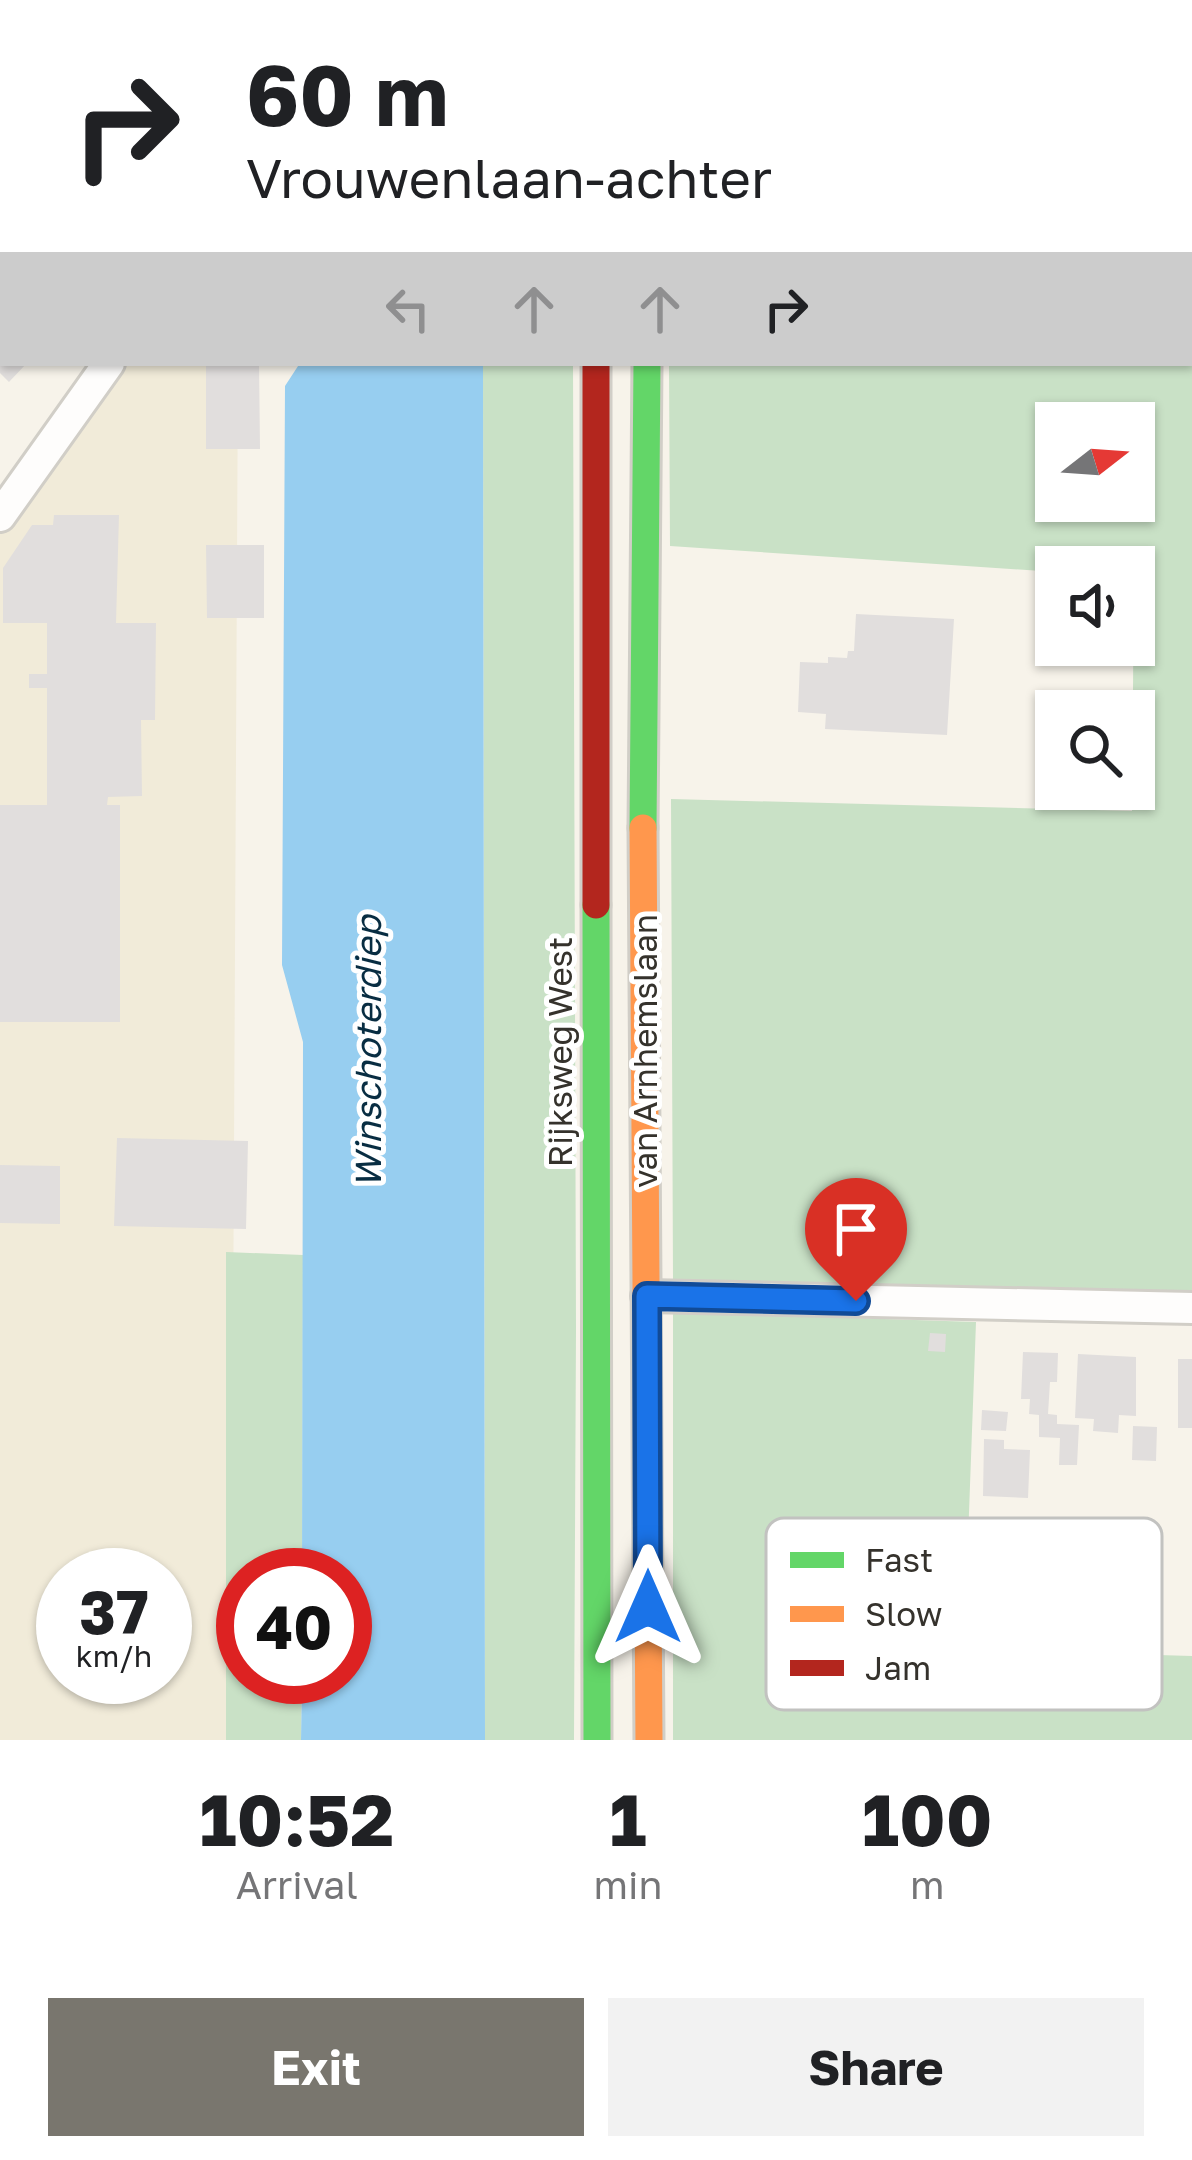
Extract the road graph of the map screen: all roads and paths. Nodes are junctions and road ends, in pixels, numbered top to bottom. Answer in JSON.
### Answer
{"nodes":[{"id":1,"x":107,"y":366,"type":"edge"},
{"id":2,"x":596,"y":366,"type":"edge"},
{"id":3,"x":647,"y":366,"type":"edge"},
{"id":4,"x":0,"y":515,"type":"edge"},
{"id":5,"x":647,"y":1296,"type":"junction"},
{"id":6,"x":1192,"y":1308,"type":"edge"},
{"id":7,"x":597,"y":1740,"type":"edge"},
{"id":8,"x":649,"y":1740,"type":"edge"}],
"edges":[{"from":1,"to":4,"type":"street"},
{"from":2,"to":7,"type":"street","name":"Rijksweg West"},
{"from":3,"to":5,"type":"street","name":"van Arnhemslaan"},
{"from":5,"to":6,"type":"street"},
{"from":5,"to":8,"type":"street","name":"van Arnhemslaan"}]}
